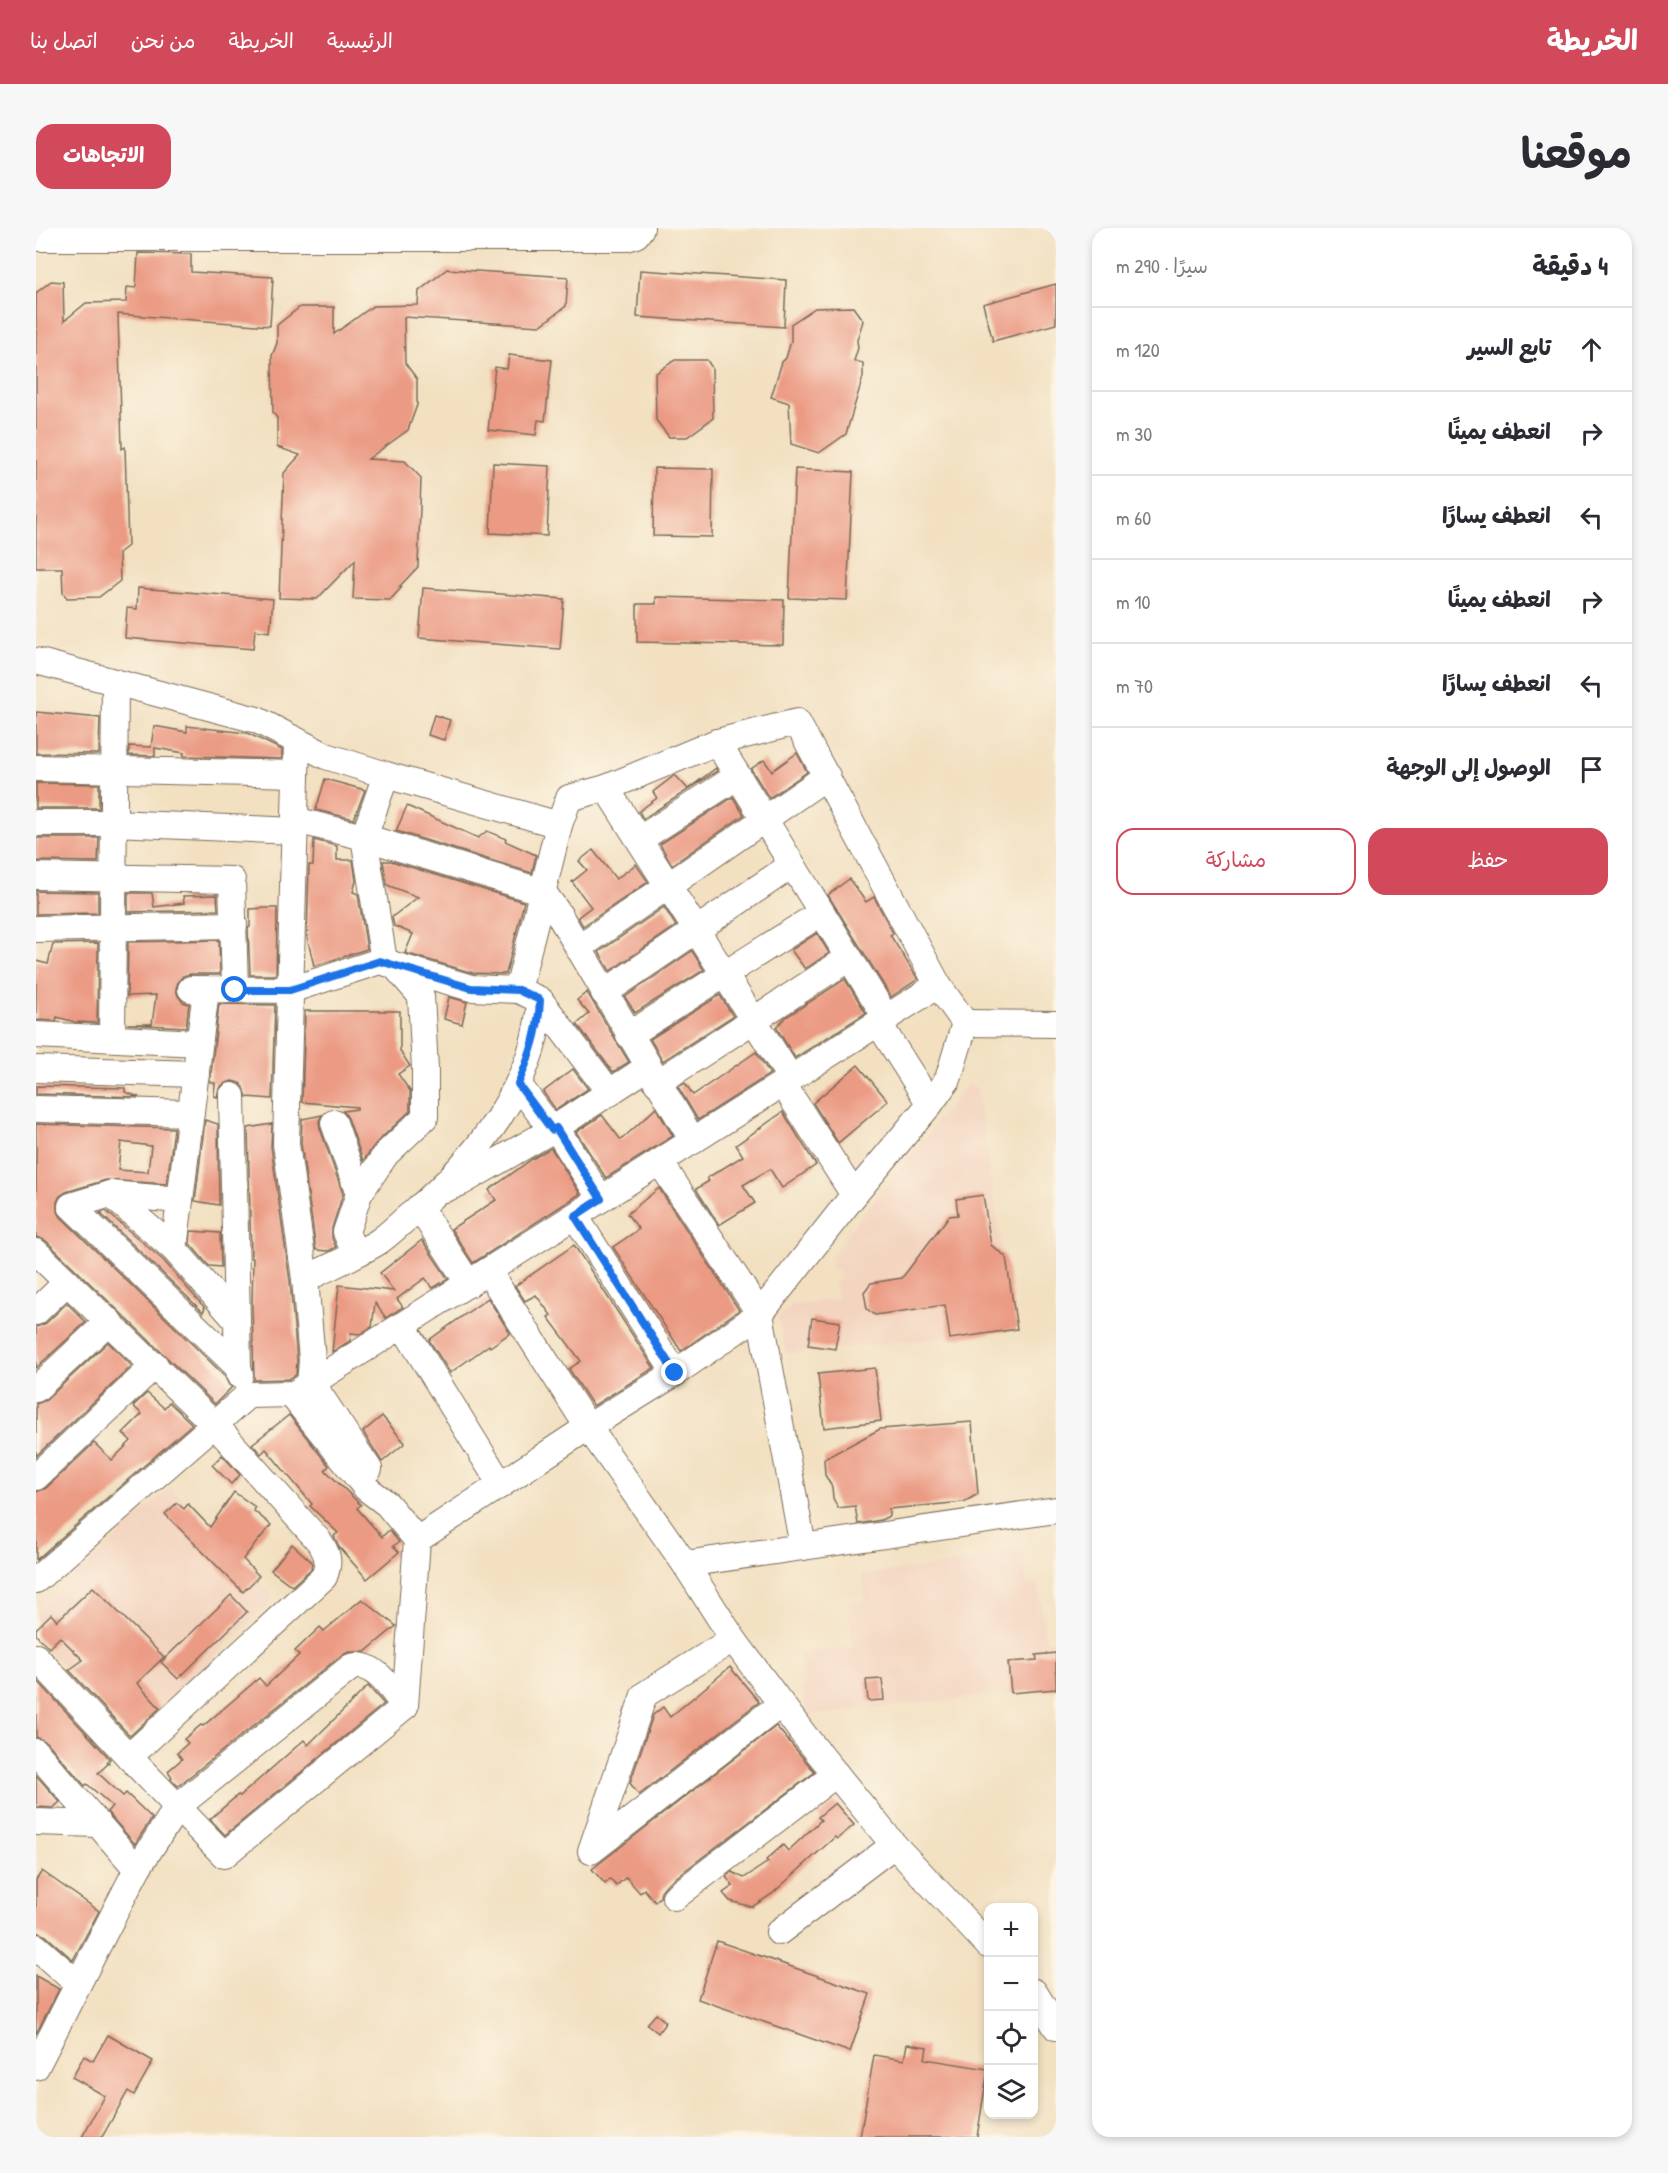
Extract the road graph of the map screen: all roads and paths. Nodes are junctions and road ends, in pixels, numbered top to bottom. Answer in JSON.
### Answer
{"nodes":[{"id":1,"x":641,"y":228,"type":"edge"},
{"id":2,"x":38,"y":235,"type":"edge"},
{"id":3,"x":36,"y":661,"type":"edge"},
{"id":4,"x":115,"y":682,"type":"junction"},
{"id":5,"x":297,"y":741,"type":"junction"},
{"id":6,"x":717,"y":742,"type":"junction"},
{"id":7,"x":36,"y":768,"type":"edge"},
{"id":8,"x":115,"y":770,"type":"junction"},
{"id":9,"x":296,"y":774,"type":"junction"},
{"id":10,"x":386,"y":775,"type":"junction"},
{"id":11,"x":738,"y":776,"type":"junction"},
{"id":12,"x":827,"y":776,"type":"junction"},
{"id":13,"x":606,"y":788,"type":"junction"},
{"id":14,"x":764,"y":819,"type":"junction"},
{"id":15,"x":36,"y":823,"type":"edge"},
{"id":16,"x":114,"y":823,"type":"junction"},
{"id":17,"x":559,"y":825,"type":"junction"},
{"id":18,"x":295,"y":826,"type":"junction"},
{"id":19,"x":364,"y":837,"type":"junction"},
{"id":20,"x":640,"y":839,"type":"junction"},
{"id":21,"x":792,"y":865,"type":"junction"},
{"id":22,"x":36,"y":876,"type":"edge"},
{"id":23,"x":113,"y":877,"type":"junction"},
{"id":24,"x":669,"y":885,"type":"junction"},
{"id":25,"x":543,"y":892,"type":"junction"},
{"id":26,"x":821,"y":913,"type":"junction"},
{"id":27,"x":234,"y":925,"type":"junction"},
{"id":28,"x":113,"y":928,"type":"junction"},
{"id":29,"x":36,"y":929,"type":"edge"},
{"id":30,"x":697,"y":930,"type":"junction"},
{"id":31,"x":578,"y":948,"type":"junction"},
{"id":32,"x":849,"y":958,"type":"junction"},
{"id":33,"x":394,"y":965,"type":"junction"},
{"id":34,"x":724,"y":974,"type":"junction"},
{"id":35,"x":938,"y":985,"type":"junction"},
{"id":36,"x":235,"y":990,"type":"junction"},
{"id":37,"x":290,"y":990,"type":"junction"},
{"id":38,"x":604,"y":993,"type":"junction"},
{"id":39,"x":529,"y":995,"type":"junction"},
{"id":40,"x":753,"y":1020,"type":"junction"},
{"id":41,"x":883,"y":1022,"type":"junction"},
{"id":42,"x":965,"y":1023,"type":"junction"},
{"id":43,"x":1056,"y":1024,"type":"edge"},
{"id":44,"x":36,"y":1035,"type":"edge"},
{"id":45,"x":628,"y":1035,"type":"junction"},
{"id":46,"x":112,"y":1038,"type":"junction"},
{"id":47,"x":199,"y":1043,"type":"junction"},
{"id":48,"x":36,"y":1069,"type":"edge"},
{"id":49,"x":196,"y":1074,"type":"junction"},
{"id":50,"x":652,"y":1075,"type":"junction"},
{"id":51,"x":787,"y":1081,"type":"junction"},
{"id":52,"x":518,"y":1084,"type":"junction"},
{"id":53,"x":609,"y":1093,"type":"junction"},
{"id":54,"x":232,"y":1096,"type":"dead end"},
{"id":55,"x":930,"y":1104,"type":"junction"},
{"id":56,"x":36,"y":1109,"type":"edge"},
{"id":57,"x":190,"y":1113,"type":"junction"},
{"id":58,"x":334,"y":1123,"type":"dead end"},
{"id":59,"x":554,"y":1129,"type":"junction"},
{"id":60,"x":693,"y":1141,"type":"junction"},
{"id":61,"x":660,"y":1162,"type":"junction"},
{"id":62,"x":110,"y":1194,"type":"junction"},
{"id":63,"x":359,"y":1194,"type":"junction"},
{"id":64,"x":855,"y":1195,"type":"junction"},
{"id":65,"x":601,"y":1199,"type":"junction"},
{"id":66,"x":180,"y":1200,"type":"junction"},
{"id":67,"x":427,"y":1200,"type":"junction"},
{"id":68,"x":575,"y":1216,"type":"junction"},
{"id":69,"x":174,"y":1249,"type":"junction"},
{"id":70,"x":36,"y":1252,"type":"edge"},
{"id":71,"x":354,"y":1254,"type":"junction"},
{"id":72,"x":478,"y":1277,"type":"junction"},
{"id":73,"x":305,"y":1279,"type":"junction"},
{"id":74,"x":67,"y":1282,"type":"junction"},
{"id":75,"x":36,"y":1312,"type":"edge"},
{"id":76,"x":760,"y":1314,"type":"junction"},
{"id":77,"x":237,"y":1321,"type":"junction"},
{"id":78,"x":109,"y":1322,"type":"junction"},
{"id":79,"x":403,"y":1326,"type":"junction"},
{"id":80,"x":155,"y":1365,"type":"junction"},
{"id":81,"x":237,"y":1367,"type":"junction"},
{"id":82,"x":675,"y":1373,"type":"junction"},
{"id":83,"x":305,"y":1387,"type":"junction"},
{"id":84,"x":36,"y":1389,"type":"edge"},
{"id":85,"x":248,"y":1395,"type":"junction"},
{"id":86,"x":215,"y":1425,"type":"junction"},
{"id":87,"x":588,"y":1427,"type":"junction"},
{"id":88,"x":36,"y":1477,"type":"edge"},
{"id":89,"x":501,"y":1485,"type":"junction"},
{"id":90,"x":1056,"y":1510,"type":"edge"},
{"id":91,"x":417,"y":1540,"type":"junction"},
{"id":92,"x":803,"y":1547,"type":"junction"},
{"id":93,"x":685,"y":1564,"type":"junction"},
{"id":94,"x":36,"y":1580,"type":"edge"},
{"id":95,"x":733,"y":1639,"type":"junction"},
{"id":96,"x":36,"y":1657,"type":"edge"},
{"id":97,"x":781,"y":1704,"type":"junction"},
{"id":98,"x":405,"y":1706,"type":"junction"},
{"id":99,"x":36,"y":1752,"type":"edge"},
{"id":100,"x":129,"y":1757,"type":"junction"},
{"id":101,"x":836,"y":1774,"type":"junction"},
{"id":102,"x":178,"y":1806,"type":"junction"},
{"id":103,"x":36,"y":1822,"type":"edge"},
{"id":104,"x":98,"y":1824,"type":"junction"},
{"id":105,"x":894,"y":1845,"type":"junction"},
{"id":106,"x":137,"y":1869,"type":"junction"},
{"id":107,"x":675,"y":1898,"type":"dead end"},
{"id":108,"x":779,"y":1932,"type":"dead end"},
{"id":109,"x":984,"y":1941,"type":"edge"},
{"id":110,"x":36,"y":1947,"type":"edge"},
{"id":111,"x":78,"y":1984,"type":"junction"},
{"id":112,"x":1038,"y":1998,"type":"edge"},
{"id":113,"x":1056,"y":2027,"type":"edge"},
{"id":114,"x":36,"y":2067,"type":"edge"}],
"edges":[{"from":1,"to":2,"type":"street"},
{"from":3,"to":4,"type":"street"},
{"from":4,"to":5,"type":"street"},
{"from":4,"to":8,"type":"street"},
{"from":5,"to":9,"type":"street"},
{"from":5,"to":10,"type":"street"},
{"from":6,"to":11,"type":"street"},
{"from":6,"to":12,"type":"street"},
{"from":6,"to":13,"type":"street"},
{"from":7,"to":8,"type":"street"},
{"from":8,"to":9,"type":"street"},
{"from":8,"to":16,"type":"street"},
{"from":9,"to":18,"type":"street"},
{"from":10,"to":17,"type":"street"},
{"from":10,"to":19,"type":"street"},
{"from":11,"to":14,"type":"street"},
{"from":11,"to":20,"type":"street"},
{"from":12,"to":14,"type":"street"},
{"from":12,"to":35,"type":"street"},
{"from":13,"to":17,"type":"street"},
{"from":13,"to":20,"type":"street"},
{"from":14,"to":21,"type":"street"},
{"from":14,"to":24,"type":"street"},
{"from":15,"to":16,"type":"street"},
{"from":16,"to":18,"type":"street"},
{"from":16,"to":23,"type":"street"},
{"from":17,"to":25,"type":"street"},
{"from":18,"to":19,"type":"street"},
{"from":18,"to":37,"type":"street"},
{"from":19,"to":25,"type":"street"},
{"from":19,"to":33,"type":"street"},
{"from":20,"to":24,"type":"street"},
{"from":21,"to":26,"type":"street"},
{"from":21,"to":30,"type":"street"},
{"from":22,"to":23,"type":"street"},
{"from":23,"to":27,"type":"street"},
{"from":23,"to":28,"type":"street"},
{"from":24,"to":30,"type":"street"},
{"from":24,"to":31,"type":"street"},
{"from":25,"to":31,"type":"street"},
{"from":25,"to":39,"type":"street"},
{"from":26,"to":32,"type":"street"},
{"from":26,"to":34,"type":"street"},
{"from":27,"to":28,"type":"street"},
{"from":27,"to":36,"type":"street"},
{"from":28,"to":29,"type":"street"},
{"from":28,"to":46,"type":"street"},
{"from":30,"to":34,"type":"street"},
{"from":30,"to":38,"type":"street"},
{"from":31,"to":38,"type":"street"},
{"from":32,"to":40,"type":"street"},
{"from":32,"to":41,"type":"street"},
{"from":33,"to":37,"type":"street"},
{"from":33,"to":39,"type":"street"},
{"from":33,"to":63,"type":"street"},
{"from":34,"to":40,"type":"street"},
{"from":34,"to":45,"type":"street"},
{"from":35,"to":41,"type":"street"},
{"from":35,"to":42,"type":"street"},
{"from":36,"to":37,"type":"street"},
{"from":36,"to":47,"type":"street"},
{"from":37,"to":73,"type":"street"},
{"from":38,"to":45,"type":"street"},
{"from":39,"to":52,"type":"street"},
{"from":39,"to":53,"type":"street"},
{"from":40,"to":50,"type":"street"},
{"from":40,"to":51,"type":"street"},
{"from":41,"to":51,"type":"street"},
{"from":41,"to":55,"type":"street"},
{"from":42,"to":43,"type":"street"},
{"from":42,"to":55,"type":"street"},
{"from":44,"to":46,"type":"street"},
{"from":45,"to":50,"type":"street"},
{"from":46,"to":47,"type":"street"},
{"from":47,"to":49,"type":"street"},
{"from":48,"to":49,"type":"street"},
{"from":49,"to":57,"type":"street"},
{"from":50,"to":53,"type":"street"},
{"from":50,"to":60,"type":"street"},
{"from":51,"to":60,"type":"street"},
{"from":51,"to":64,"type":"street"},
{"from":52,"to":59,"type":"street"},
{"from":52,"to":67,"type":"street"},
{"from":53,"to":59,"type":"street"},
{"from":54,"to":77,"type":"street"},
{"from":55,"to":64,"type":"street"},
{"from":56,"to":57,"type":"street"},
{"from":57,"to":66,"type":"street"},
{"from":58,"to":63,"type":"street"},
{"from":59,"to":65,"type":"street"},
{"from":59,"to":67,"type":"street"},
{"from":60,"to":61,"type":"street"},
{"from":61,"to":65,"type":"street"},
{"from":61,"to":76,"type":"street"},
{"from":62,"to":66,"type":"street"},
{"from":62,"to":69,"type":"street"},
{"from":62,"to":81,"type":"street"},
{"from":63,"to":71,"type":"street"},
{"from":64,"to":76,"type":"street"},
{"from":65,"to":68,"type":"street"},
{"from":66,"to":69,"type":"street"},
{"from":67,"to":71,"type":"street"},
{"from":67,"to":72,"type":"street"},
{"from":68,"to":72,"type":"street"},
{"from":68,"to":82,"type":"street"},
{"from":69,"to":77,"type":"street"},
{"from":70,"to":74,"type":"street"},
{"from":71,"to":73,"type":"street"},
{"from":72,"to":79,"type":"street"},
{"from":72,"to":87,"type":"street"},
{"from":73,"to":83,"type":"street"},
{"from":74,"to":75,"type":"street"},
{"from":74,"to":78,"type":"street"},
{"from":76,"to":82,"type":"street"},
{"from":76,"to":92,"type":"street"},
{"from":77,"to":81,"type":"street"},
{"from":78,"to":80,"type":"street"},
{"from":78,"to":84,"type":"street"},
{"from":79,"to":83,"type":"street"},
{"from":79,"to":89,"type":"street"},
{"from":80,"to":86,"type":"street"},
{"from":80,"to":88,"type":"street"},
{"from":81,"to":85,"type":"street"},
{"from":82,"to":87,"type":"street"},
{"from":83,"to":85,"type":"street"},
{"from":83,"to":91,"type":"street"},
{"from":85,"to":86,"type":"street"},
{"from":86,"to":94,"type":"street"},
{"from":86,"to":100,"type":"street"},
{"from":87,"to":89,"type":"street"},
{"from":87,"to":93,"type":"street"},
{"from":89,"to":91,"type":"street"},
{"from":90,"to":92,"type":"street"},
{"from":91,"to":98,"type":"street"},
{"from":92,"to":93,"type":"street"},
{"from":93,"to":95,"type":"street"},
{"from":95,"to":97,"type":"street"},
{"from":95,"to":97,"type":"street"},
{"from":96,"to":100,"type":"street"},
{"from":97,"to":101,"type":"street"},
{"from":98,"to":102,"type":"street"},
{"from":98,"to":102,"type":"street"},
{"from":99,"to":104,"type":"street"},
{"from":100,"to":102,"type":"street"},
{"from":101,"to":105,"type":"street"},
{"from":101,"to":107,"type":"street"},
{"from":102,"to":106,"type":"street"},
{"from":103,"to":104,"type":"street"},
{"from":104,"to":106,"type":"street"},
{"from":105,"to":108,"type":"street"},
{"from":105,"to":109,"type":"street"},
{"from":106,"to":111,"type":"street"},
{"from":110,"to":111,"type":"street"},
{"from":111,"to":114,"type":"street"},
{"from":112,"to":113,"type":"street"}]}
